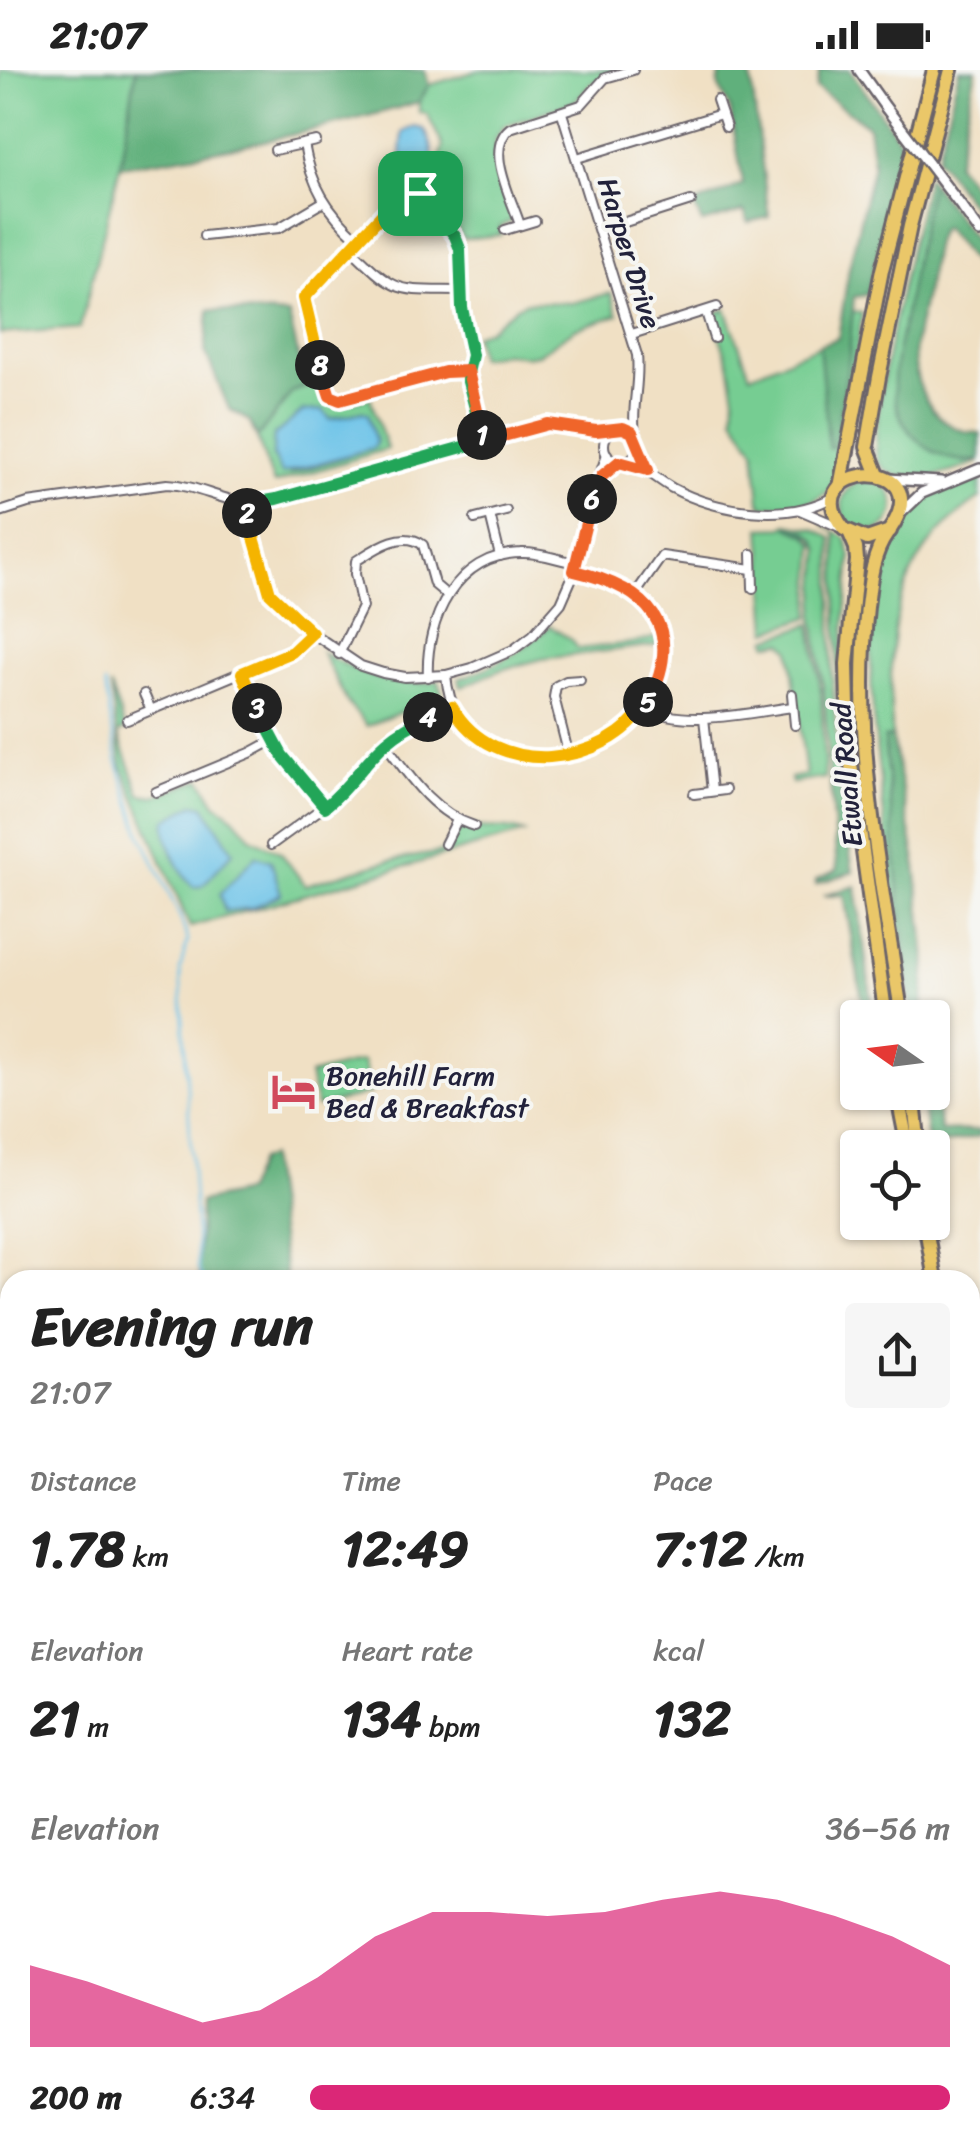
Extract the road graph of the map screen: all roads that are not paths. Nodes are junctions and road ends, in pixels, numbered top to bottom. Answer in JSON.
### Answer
{"nodes":[{"id":1,"x":860,"y":70,"type":"edge"},
{"id":2,"x":934,"y":70,"type":"edge"},
{"id":3,"x":950,"y":70,"type":"edge"},
{"id":4,"x":627,"y":71,"type":"edge"},
{"id":5,"x":717,"y":100,"type":"dead end"},
{"id":6,"x":562,"y":113,"type":"junction"},
{"id":7,"x":722,"y":114,"type":"junction"},
{"id":8,"x":726,"y":127,"type":"dead end"},
{"id":9,"x":316,"y":140,"type":"dead end"},
{"id":10,"x":304,"y":144,"type":"junction"},
{"id":11,"x":275,"y":150,"type":"dead end"},
{"id":12,"x":577,"y":158,"type":"junction"},
{"id":13,"x":672,"y":193,"type":"dead end"},
{"id":14,"x":691,"y":201,"type":"dead end"},
{"id":15,"x":322,"y":202,"type":"junction"},
{"id":16,"x":674,"y":205,"type":"junction"},
{"id":17,"x":535,"y":221,"type":"dead end"},
{"id":18,"x":520,"y":225,"type":"junction"},
{"id":19,"x":504,"y":230,"type":"dead end"},
{"id":20,"x":600,"y":230,"type":"junction"},
{"id":21,"x":980,"y":232,"type":"edge"},
{"id":22,"x":204,"y":236,"type":"dead end"},
{"id":23,"x":358,"y":239,"type":"junction"},
{"id":24,"x":350,"y":248,"type":"junction"},
{"id":25,"x":461,"y":290,"type":"junction"},
{"id":26,"x":717,"y":307,"type":"dead end"},
{"id":27,"x":706,"y":312,"type":"junction"},
{"id":28,"x":632,"y":334,"type":"junction"},
{"id":29,"x":714,"y":338,"type":"dead end"},
{"id":30,"x":468,"y":371,"type":"junction"},
{"id":31,"x":632,"y":409,"type":"junction"},
{"id":32,"x":589,"y":430,"type":"junction"},
{"id":33,"x":615,"y":430,"type":"junction"},
{"id":34,"x":484,"y":441,"type":"junction"},
{"id":35,"x":637,"y":441,"type":"junction"},
{"id":36,"x":606,"y":452,"type":"junction"},
{"id":37,"x":622,"y":462,"type":"junction"},
{"id":38,"x":980,"y":469,"type":"edge"},
{"id":39,"x":648,"y":470,"type":"junction"},
{"id":40,"x":602,"y":476,"type":"junction"},
{"id":41,"x":882,"y":477,"type":"junction"},
{"id":42,"x":944,"y":482,"type":"junction"},
{"id":43,"x":838,"y":492,"type":"junction"},
{"id":44,"x":248,"y":504,"type":"junction"},
{"id":45,"x":800,"y":510,"type":"junction"},
{"id":46,"x":506,"y":511,"type":"dead end"},
{"id":47,"x":0,"y":512,"type":"edge"},
{"id":48,"x":490,"y":515,"type":"junction"},
{"id":49,"x":899,"y":516,"type":"junction"},
{"id":50,"x":475,"y":519,"type":"dead end"},
{"id":51,"x":890,"y":530,"type":"junction"},
{"id":52,"x":847,"y":532,"type":"junction"},
{"id":53,"x":752,"y":554,"type":"dead end"},
{"id":54,"x":500,"y":556,"type":"junction"},
{"id":55,"x":575,"y":567,"type":"junction"},
{"id":56,"x":752,"y":569,"type":"junction"},
{"id":57,"x":752,"y":588,"type":"dead end"},
{"id":58,"x":636,"y":593,"type":"junction"},
{"id":59,"x":447,"y":595,"type":"junction"},
{"id":60,"x":312,"y":633,"type":"junction"},
{"id":61,"x":339,"y":654,"type":"junction"},
{"id":62,"x":242,"y":673,"type":"junction"},
{"id":63,"x":446,"y":675,"type":"junction"},
{"id":64,"x":428,"y":677,"type":"junction"},
{"id":65,"x":580,"y":680,"type":"dead end"},
{"id":66,"x":144,"y":694,"type":"dead end"},
{"id":67,"x":792,"y":694,"type":"dead end"},
{"id":68,"x":452,"y":707,"type":"junction"},
{"id":69,"x":646,"y":707,"type":"junction"},
{"id":70,"x":793,"y":708,"type":"junction"},
{"id":71,"x":150,"y":710,"type":"junction"},
{"id":72,"x":704,"y":718,"type":"junction"},
{"id":73,"x":127,"y":720,"type":"dead end"},
{"id":74,"x":795,"y":725,"type":"dead end"},
{"id":75,"x":272,"y":740,"type":"junction"},
{"id":76,"x":384,"y":742,"type":"junction"},
{"id":77,"x":569,"y":756,"type":"junction"},
{"id":78,"x":171,"y":787,"type":"junction"},
{"id":79,"x":725,"y":790,"type":"dead end"},
{"id":80,"x":156,"y":792,"type":"dead end"},
{"id":81,"x":712,"y":792,"type":"junction"},
{"id":82,"x":694,"y":794,"type":"dead end"},
{"id":83,"x":176,"y":800,"type":"dead end"},
{"id":84,"x":325,"y":807,"type":"junction"},
{"id":85,"x":457,"y":820,"type":"junction"},
{"id":86,"x":474,"y":826,"type":"dead end"},
{"id":87,"x":285,"y":835,"type":"junction"},
{"id":88,"x":444,"y":844,"type":"dead end"},
{"id":89,"x":272,"y":845,"type":"dead end"},
{"id":90,"x":293,"y":847,"type":"dead end"},
{"id":91,"x":884,"y":1000,"type":"edge"},
{"id":92,"x":899,"y":1000,"type":"edge"},
{"id":93,"x":928,"y":1240,"type":"edge"},
{"id":94,"x":932,"y":1270,"type":"edge"}],
"edges":[{"from":1,"to":21,"type":"street","bridge":true},
{"from":2,"to":43,"type":"highway"},
{"from":3,"to":41,"type":"highway"},
{"from":4,"to":6,"type":"street"},
{"from":5,"to":7,"type":"street"},
{"from":6,"to":12,"type":"street","name":"Harper Drive"},
{"from":6,"to":18,"type":"street"},
{"from":7,"to":8,"type":"street"},
{"from":7,"to":12,"type":"street"},
{"from":9,"to":10,"type":"street"},
{"from":10,"to":11,"type":"street"},
{"from":10,"to":15,"type":"street"},
{"from":12,"to":20,"type":"street","name":"Harper Drive"},
{"from":13,"to":16,"type":"street"},
{"from":14,"to":16,"type":"street"},
{"from":15,"to":22,"type":"street"},
{"from":15,"to":23,"type":"street"},
{"from":16,"to":20,"type":"street"},
{"from":17,"to":18,"type":"street"},
{"from":18,"to":19,"type":"street"},
{"from":20,"to":28,"type":"street","name":"Harper Drive"},
{"from":23,"to":24,"type":"street"},
{"from":23,"to":25,"type":"street"},
{"from":24,"to":25,"type":"street"},
{"from":24,"to":30,"type":"street"},
{"from":25,"to":30,"type":"street"},
{"from":26,"to":27,"type":"street"},
{"from":27,"to":28,"type":"street"},
{"from":27,"to":29,"type":"street"},
{"from":28,"to":31,"type":"street","name":"Harper Drive"},
{"from":30,"to":34,"type":"street"},
{"from":31,"to":33,"type":"street","name":"Harper Drive"},
{"from":31,"to":35,"type":"street","name":"Harper Drive"},
{"from":32,"to":33,"type":"street"},
{"from":32,"to":34,"type":"street"},
{"from":32,"to":36,"type":"street"},
{"from":33,"to":35,"type":"street"},
{"from":33,"to":36,"type":"street"},
{"from":34,"to":44,"type":"street"},
{"from":35,"to":37,"type":"street"},
{"from":35,"to":39,"type":"street","name":"Harper Drive"},
{"from":36,"to":37,"type":"street"},
{"from":36,"to":40,"type":"street"},
{"from":37,"to":39,"type":"street"},
{"from":37,"to":40,"type":"street"},
{"from":38,"to":42,"type":"street"},
{"from":39,"to":45,"type":"street"},
{"from":40,"to":55,"type":"street"},
{"from":41,"to":42,"type":"street"},
{"from":41,"to":43,"type":"highway"},
{"from":41,"to":49,"type":"highway"},
{"from":42,"to":49,"type":"street"},
{"from":43,"to":45,"type":"street"},
{"from":43,"to":52,"type":"highway"},
{"from":44,"to":47,"type":"street"},
{"from":44,"to":60,"type":"street"},
{"from":45,"to":52,"type":"street"},
{"from":46,"to":48,"type":"street"},
{"from":48,"to":50,"type":"street"},
{"from":48,"to":54,"type":"street"},
{"from":49,"to":51,"type":"highway"},
{"from":51,"to":52,"type":"highway"},
{"from":51,"to":92,"type":"highway","name":"Etwall Road"},
{"from":52,"to":91,"type":"highway","name":"Etwall Road"},
{"from":53,"to":56,"type":"street"},
{"from":54,"to":55,"type":"street"},
{"from":54,"to":59,"type":"street"},
{"from":55,"to":58,"type":"street"},
{"from":55,"to":63,"type":"street"},
{"from":56,"to":57,"type":"street"},
{"from":56,"to":58,"type":"street"},
{"from":58,"to":69,"type":"street"},
{"from":59,"to":61,"type":"street"},
{"from":59,"to":64,"type":"street"},
{"from":60,"to":61,"type":"street"},
{"from":60,"to":62,"type":"street"},
{"from":61,"to":64,"type":"street"},
{"from":62,"to":71,"type":"street"},
{"from":62,"to":75,"type":"street"},
{"from":63,"to":64,"type":"street"},
{"from":63,"to":68,"type":"street"},
{"from":65,"to":77,"type":"street"},
{"from":66,"to":71,"type":"street"},
{"from":67,"to":70,"type":"street"},
{"from":68,"to":76,"type":"street"},
{"from":68,"to":77,"type":"street"},
{"from":69,"to":72,"type":"street"},
{"from":69,"to":77,"type":"street"},
{"from":70,"to":72,"type":"street"},
{"from":70,"to":74,"type":"street"},
{"from":71,"to":73,"type":"street"},
{"from":72,"to":81,"type":"street"},
{"from":75,"to":78,"type":"street"},
{"from":75,"to":84,"type":"street"},
{"from":76,"to":84,"type":"street"},
{"from":76,"to":85,"type":"street"},
{"from":78,"to":80,"type":"street"},
{"from":78,"to":83,"type":"street"},
{"from":79,"to":81,"type":"street"},
{"from":81,"to":82,"type":"street"},
{"from":84,"to":87,"type":"street"},
{"from":85,"to":86,"type":"street"},
{"from":85,"to":88,"type":"street"},
{"from":87,"to":89,"type":"street"},
{"from":87,"to":90,"type":"street"},
{"from":93,"to":94,"type":"highway"}]}
